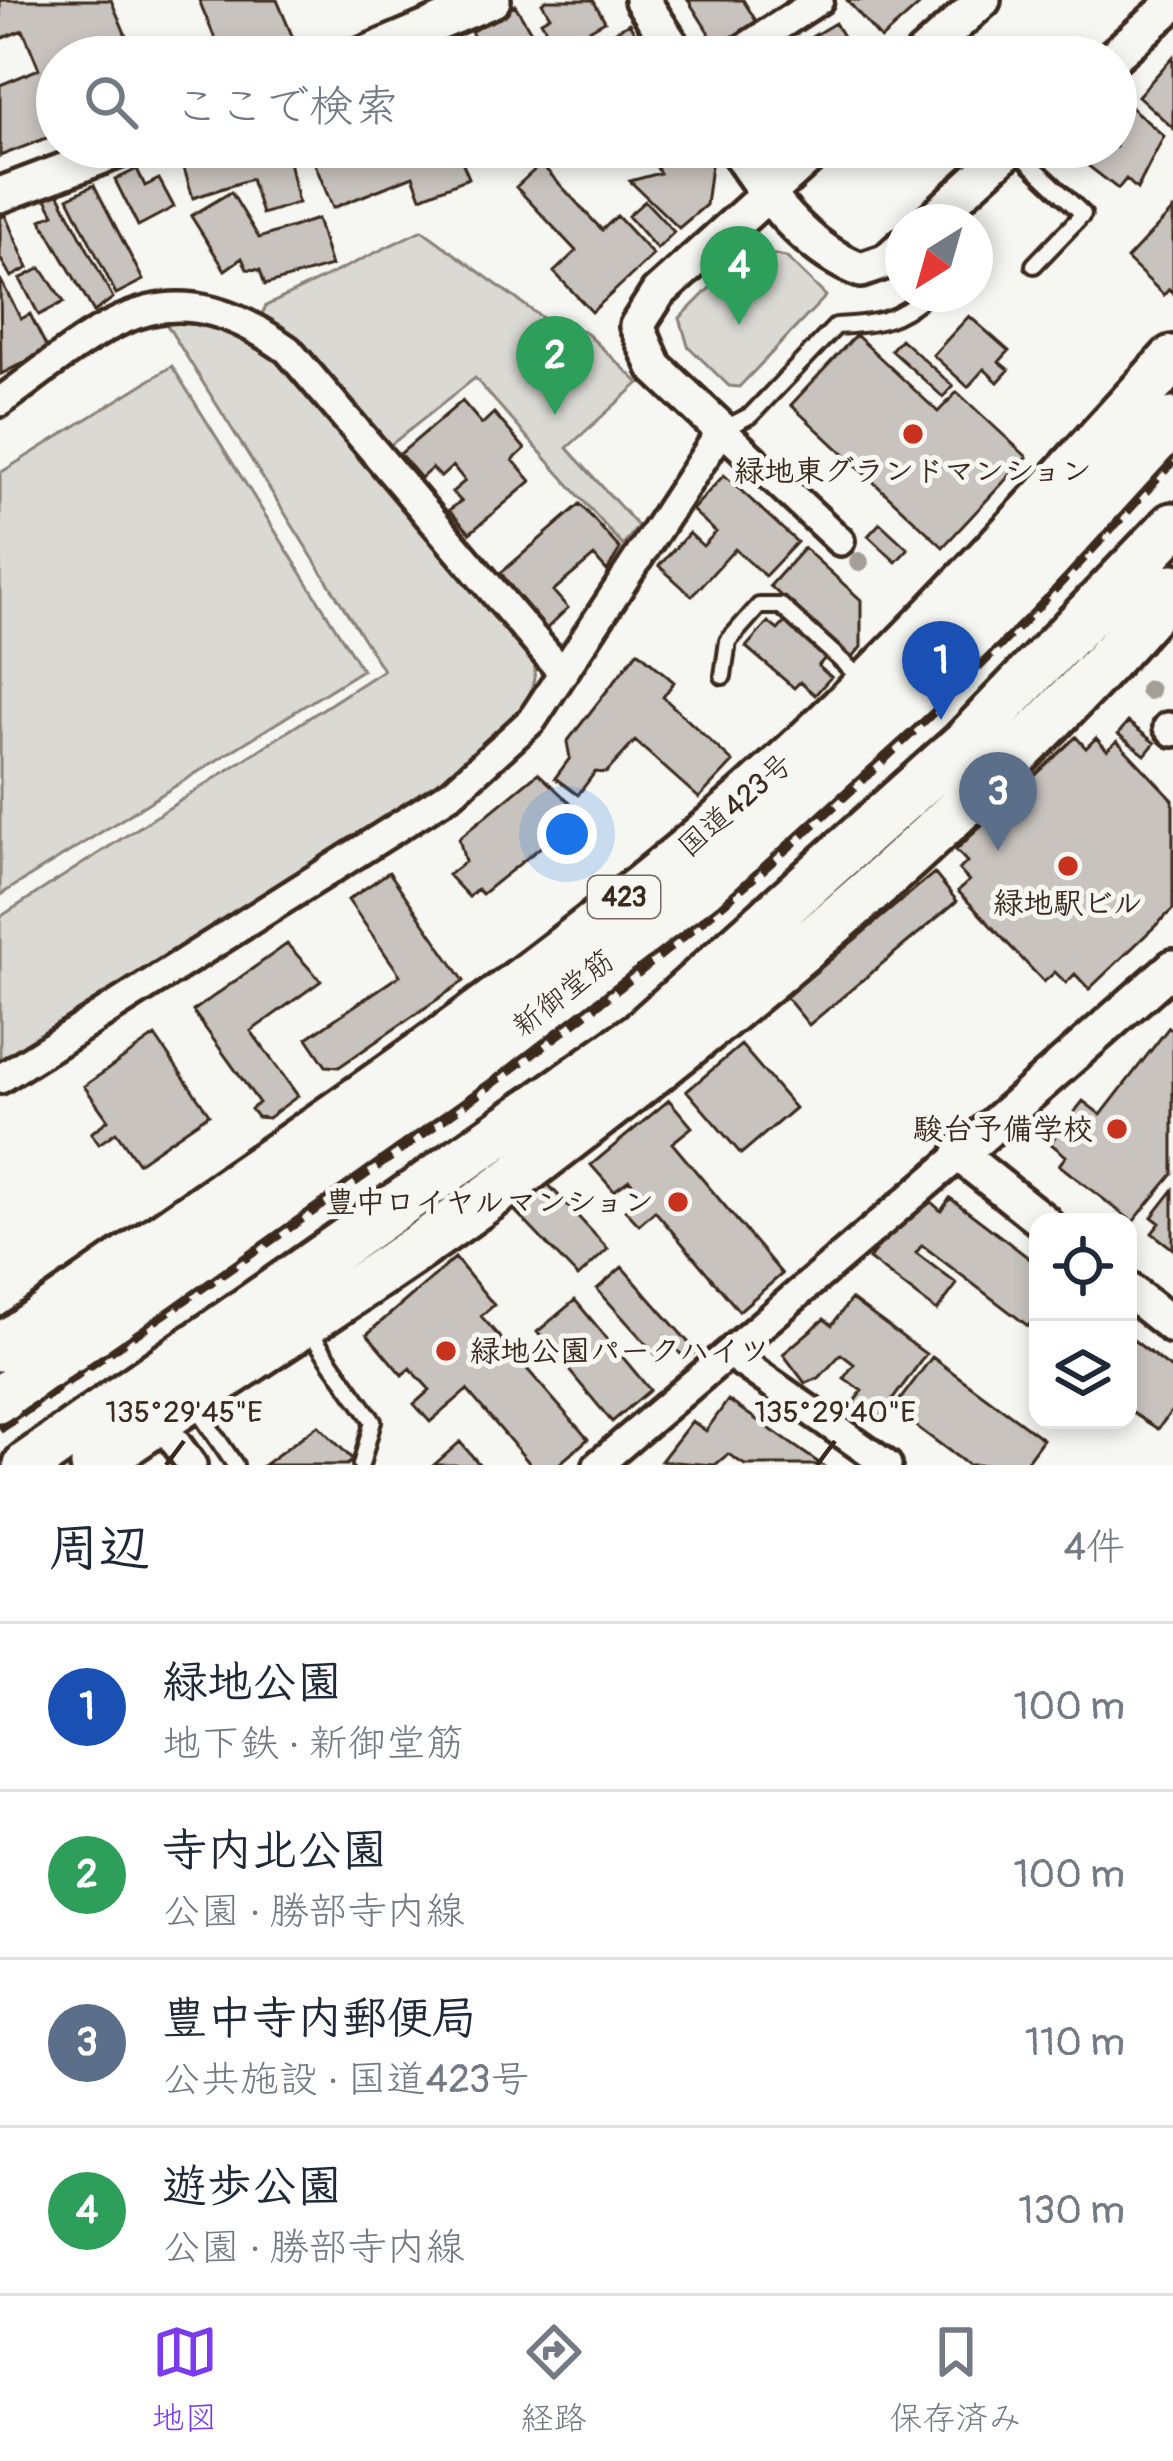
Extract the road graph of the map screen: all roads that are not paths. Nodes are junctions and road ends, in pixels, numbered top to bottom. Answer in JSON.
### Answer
{"nodes":[{"id":1,"x":642,"y":0,"type":"edge"},
{"id":2,"x":819,"y":0,"type":"edge"},
{"id":3,"x":983,"y":0,"type":"edge"},
{"id":4,"x":489,"y":1,"type":"edge"},
{"id":5,"x":1173,"y":4,"type":"edge"},
{"id":6,"x":407,"y":36,"type":"edge"},
{"id":7,"x":665,"y":36,"type":"edge"},
{"id":8,"x":763,"y":36,"type":"edge"},
{"id":9,"x":943,"y":36,"type":"edge"},
{"id":10,"x":1137,"y":36,"type":"edge"},
{"id":11,"x":71,"y":168,"type":"edge"},
{"id":12,"x":749,"y":168,"type":"edge"},
{"id":13,"x":797,"y":168,"type":"edge"},
{"id":14,"x":989,"y":168,"type":"edge"},
{"id":15,"x":1034,"y":168,"type":"edge"},
{"id":16,"x":0,"y":195,"type":"edge"},
{"id":17,"x":767,"y":195,"type":"junction"},
{"id":18,"x":950,"y":204,"type":"edge"},
{"id":19,"x":885,"y":262,"type":"edge"},
{"id":20,"x":1034,"y":266,"type":"dead end"},
{"id":21,"x":904,"y":312,"type":"edge"},
{"id":22,"x":1173,"y":359,"type":"edge"},
{"id":23,"x":0,"y":402,"type":"edge"},
{"id":24,"x":1173,"y":421,"type":"edge"},
{"id":25,"x":722,"y":430,"type":"junction"},
{"id":26,"x":1173,"y":526,"type":"edge"},
{"id":27,"x":840,"y":541,"type":"dead end"},
{"id":28,"x":1173,"y":586,"type":"edge"},
{"id":29,"x":561,"y":671,"type":"junction"},
{"id":30,"x":723,"y":676,"type":"dead end"},
{"id":31,"x":867,"y":684,"type":"junction"},
{"id":32,"x":715,"y":826,"type":"junction"},
{"id":33,"x":813,"y":938,"type":"junction"},
{"id":34,"x":1171,"y":972,"type":"edge"},
{"id":35,"x":584,"y":974,"type":"junction"},
{"id":36,"x":640,"y":1035,"type":"junction"},
{"id":37,"x":0,"y":1079,"type":"edge"},
{"id":38,"x":961,"y":1155,"type":"junction"},
{"id":39,"x":1033,"y":1213,"type":"edge"},
{"id":40,"x":1137,"y":1297,"type":"edge"},
{"id":41,"x":302,"y":1322,"type":"junction"},
{"id":42,"x":1173,"y":1326,"type":"edge"},
{"id":43,"x":0,"y":1348,"type":"edge"},
{"id":44,"x":730,"y":1354,"type":"junction"},
{"id":45,"x":0,"y":1399,"type":"edge"},
{"id":46,"x":174,"y":1409,"type":"junction"},
{"id":47,"x":27,"y":1465,"type":"edge"},
{"id":48,"x":94,"y":1465,"type":"edge"},
{"id":49,"x":192,"y":1465,"type":"edge"},
{"id":50,"x":235,"y":1465,"type":"edge"},
{"id":51,"x":361,"y":1465,"type":"edge"},
{"id":52,"x":598,"y":1465,"type":"edge"},
{"id":53,"x":887,"y":1465,"type":"edge"}],
"edges":[{"from":1,"to":7,"type":"street"},
{"from":2,"to":8,"type":"street"},
{"from":3,"to":9,"type":"street"},
{"from":4,"to":6,"type":"street"},
{"from":5,"to":10,"type":"street"},
{"from":11,"to":16,"type":"street"},
{"from":12,"to":17,"type":"street"},
{"from":13,"to":17,"type":"street"},
{"from":14,"to":18,"type":"street"},
{"from":15,"to":20,"type":"lane"},
{"from":17,"to":19,"type":"street"},
{"from":17,"to":25,"type":"street"},
{"from":21,"to":25,"type":"lane"},
{"from":22,"to":31,"type":"highway","name":"国道423号","number":"423"},
{"from":23,"to":29,"type":"street"},
{"from":24,"to":35,"type":"highway","name":"新御堂筋","number":"423"},
{"from":25,"to":27,"type":"street"},
{"from":25,"to":29,"type":"street"},
{"from":26,"to":36,"type":"highway"},
{"from":28,"to":33,"type":"highway"},
{"from":29,"to":37,"type":"street"},
{"from":30,"to":31,"type":"lane"},
{"from":31,"to":32,"type":"highway","name":"国道423号","number":"423"},
{"from":32,"to":35,"type":"highway"},
{"from":32,"to":43,"type":"highway","name":"国道423号","number":"423"},
{"from":33,"to":36,"type":"highway"},
{"from":33,"to":41,"type":"highway"},
{"from":34,"to":38,"type":"street"},
{"from":35,"to":45,"type":"highway","name":"新御堂筋","number":"423"},
{"from":36,"to":47,"type":"highway"},
{"from":38,"to":39,"type":"street"},
{"from":38,"to":44,"type":"street"},
{"from":40,"to":42,"type":"street"},
{"from":41,"to":46,"type":"highway"},
{"from":41,"to":51,"type":"lane"},
{"from":44,"to":52,"type":"street"},
{"from":44,"to":53,"type":"street"},
{"from":46,"to":48,"type":"highway"},
{"from":46,"to":49,"type":"street"},
{"from":46,"to":50,"type":"lane"}]}
